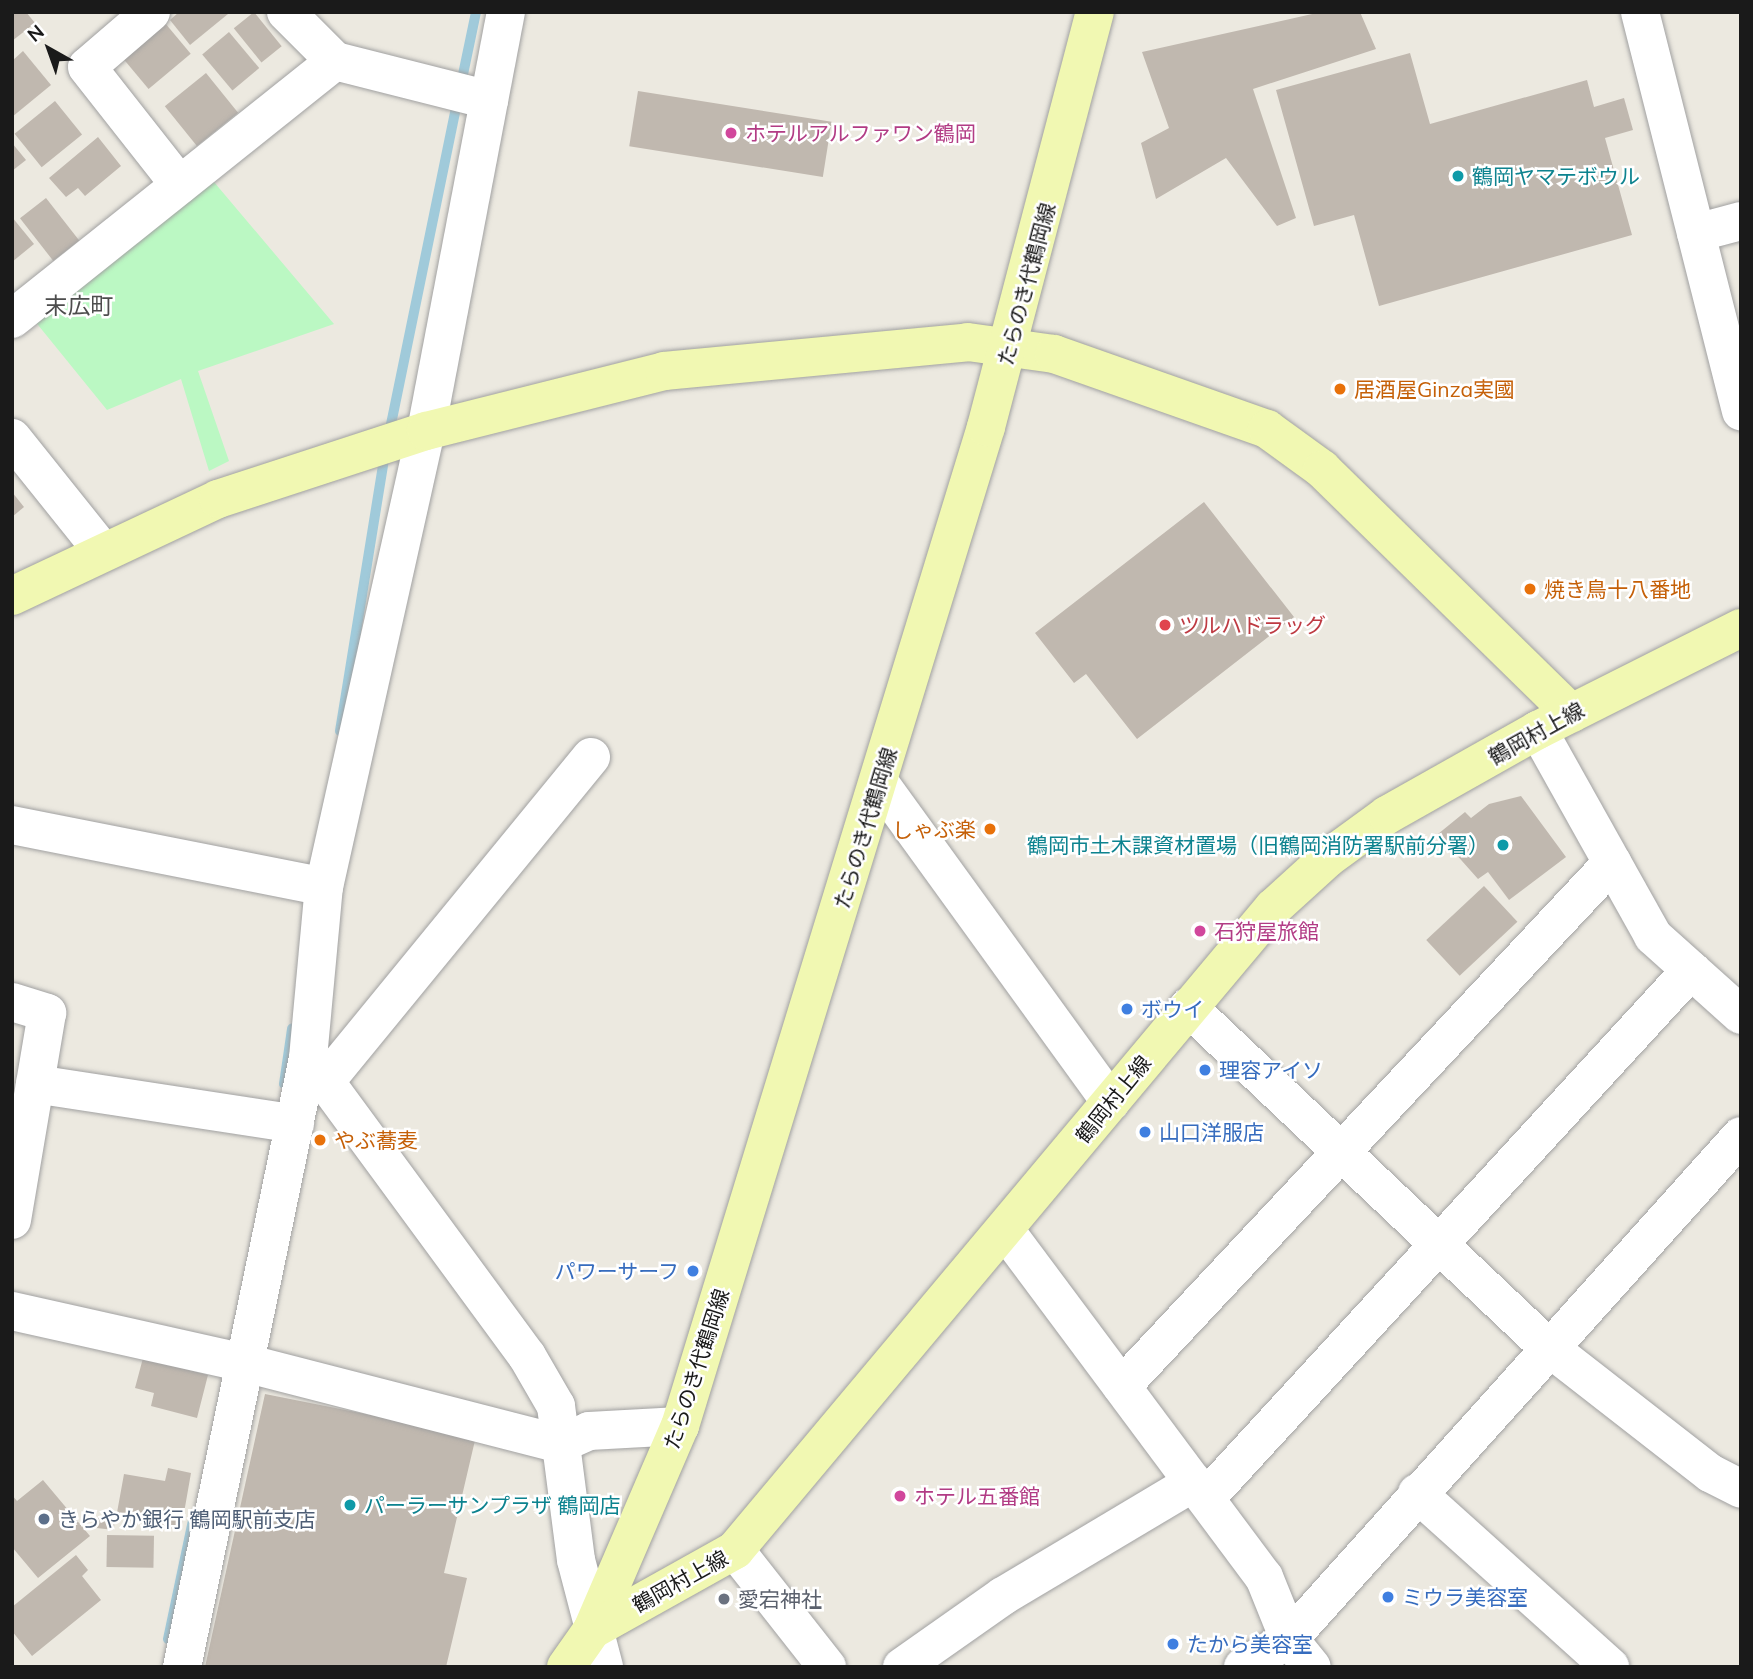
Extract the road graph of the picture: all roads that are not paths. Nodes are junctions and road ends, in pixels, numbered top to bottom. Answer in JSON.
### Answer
{"nodes":[{"id":1,"x":150,"y":12,"type":"edge"},
{"id":2,"x":286,"y":12,"type":"edge"},
{"id":3,"x":506,"y":12,"type":"edge"},
{"id":4,"x":1095,"y":12,"type":"edge"},
{"id":5,"x":1640,"y":12,"type":"edge"},
{"id":6,"x":335,"y":61,"type":"junction"},
{"id":7,"x":489,"y":100,"type":"junction"},
{"id":8,"x":180,"y":185,"type":"junction"},
{"id":9,"x":1741,"y":221,"type":"edge"},
{"id":10,"x":1696,"y":233,"type":"junction"},
{"id":11,"x":12,"y":319,"type":"edge"},
{"id":12,"x":1009,"y":347,"type":"junction"},
{"id":13,"x":1741,"y":411,"type":"edge"},
{"id":14,"x":426,"y":431,"type":"junction"},
{"id":15,"x":12,"y":438,"type":"edge"},
{"id":16,"x":101,"y":549,"type":"junction"},
{"id":17,"x":12,"y":596,"type":"edge"},
{"id":18,"x":1741,"y":628,"type":"edge"},
{"id":19,"x":1571,"y":713,"type":"junction"},
{"id":20,"x":1538,"y":730,"type":"junction"},
{"id":21,"x":591,"y":757,"type":"dead end"},
{"id":22,"x":879,"y":782,"type":"junction"},
{"id":23,"x":12,"y":825,"type":"edge"},
{"id":24,"x":1612,"y":863,"type":"junction"},
{"id":25,"x":324,"y":887,"type":"junction"},
{"id":26,"x":1691,"y":970,"type":"junction"},
{"id":27,"x":12,"y":1002,"type":"edge"},
{"id":28,"x":1188,"y":1007,"type":"junction"},
{"id":29,"x":1741,"y":1015,"type":"edge"},
{"id":30,"x":317,"y":1070,"type":"junction"},
{"id":31,"x":35,"y":1084,"type":"junction"},
{"id":32,"x":1111,"y":1102,"type":"junction"},
{"id":33,"x":295,"y":1124,"type":"junction"},
{"id":34,"x":1741,"y":1136,"type":"edge"},
{"id":35,"x":1342,"y":1152,"type":"junction"},
{"id":36,"x":12,"y":1220,"type":"edge"},
{"id":37,"x":1006,"y":1230,"type":"junction"},
{"id":38,"x":1439,"y":1244,"type":"junction"},
{"id":39,"x":12,"y":1311,"type":"edge"},
{"id":40,"x":1547,"y":1346,"type":"junction"},
{"id":41,"x":245,"y":1363,"type":"junction"},
{"id":42,"x":1122,"y":1386,"type":"junction"},
{"id":43,"x":680,"y":1426,"type":"junction"},
{"id":44,"x":560,"y":1444,"type":"junction"},
{"id":45,"x":1741,"y":1489,"type":"edge"},
{"id":46,"x":1200,"y":1490,"type":"junction"},
{"id":47,"x":1417,"y":1493,"type":"junction"},
{"id":48,"x":735,"y":1550,"type":"junction"},
{"id":49,"x":593,"y":1630,"type":"junction"},
{"id":50,"x":1300,"y":1653,"type":"edge"},
{"id":51,"x":182,"y":1667,"type":"edge"},
{"id":52,"x":566,"y":1667,"type":"edge"},
{"id":53,"x":604,"y":1667,"type":"edge"},
{"id":54,"x":827,"y":1667,"type":"edge"},
{"id":55,"x":902,"y":1667,"type":"edge"},
{"id":56,"x":1243,"y":1667,"type":"edge"},
{"id":57,"x":1610,"y":1667,"type":"edge"}],
"edges":[{"from":1,"to":8,"type":"street"},
{"from":2,"to":6,"type":"street"},
{"from":3,"to":7,"type":"street"},
{"from":4,"to":12,"type":"main road","name":"たらのき代鶴岡線"},
{"from":5,"to":10,"type":"street"},
{"from":6,"to":7,"type":"street"},
{"from":6,"to":8,"type":"street"},
{"from":7,"to":14,"type":"street"},
{"from":8,"to":11,"type":"street"},
{"from":9,"to":10,"type":"street"},
{"from":10,"to":13,"type":"street"},
{"from":12,"to":14,"type":"main road"},
{"from":12,"to":19,"type":"main road"},
{"from":12,"to":22,"type":"main road","name":"たらのき代鶴岡線"},
{"from":14,"to":16,"type":"main road"},
{"from":14,"to":25,"type":"street"},
{"from":15,"to":16,"type":"street"},
{"from":16,"to":17,"type":"main road"},
{"from":18,"to":19,"type":"main road","name":"鶴岡村上線"},
{"from":19,"to":20,"type":"main road","name":"鶴岡村上線"},
{"from":20,"to":24,"type":"street"},
{"from":20,"to":28,"type":"main road","name":"鶴岡村上線"},
{"from":21,"to":30,"type":"street"},
{"from":22,"to":32,"type":"street"},
{"from":22,"to":43,"type":"main road","name":"たらのき代鶴岡線"},
{"from":23,"to":25,"type":"street"},
{"from":24,"to":26,"type":"street"},
{"from":24,"to":35,"type":"street"},
{"from":25,"to":30,"type":"street"},
{"from":26,"to":29,"type":"street"},
{"from":26,"to":38,"type":"street"},
{"from":27,"to":31,"type":"street"},
{"from":28,"to":32,"type":"main road","name":"鶴岡村上線"},
{"from":28,"to":35,"type":"street"},
{"from":30,"to":33,"type":"street"},
{"from":30,"to":44,"type":"street"},
{"from":31,"to":33,"type":"street"},
{"from":31,"to":36,"type":"street"},
{"from":32,"to":37,"type":"main road","name":"鶴岡村上線"},
{"from":33,"to":41,"type":"street"},
{"from":34,"to":40,"type":"street"},
{"from":35,"to":38,"type":"street"},
{"from":35,"to":42,"type":"street"},
{"from":37,"to":42,"type":"street"},
{"from":37,"to":48,"type":"main road","name":"鶴岡村上線"},
{"from":38,"to":40,"type":"street"},
{"from":38,"to":46,"type":"street"},
{"from":39,"to":41,"type":"street"},
{"from":40,"to":45,"type":"street"},
{"from":40,"to":47,"type":"street"},
{"from":41,"to":44,"type":"street"},
{"from":41,"to":51,"type":"street"},
{"from":42,"to":46,"type":"street"},
{"from":43,"to":44,"type":"street"},
{"from":43,"to":49,"type":"main road","name":"たらのき代鶴岡線"},
{"from":44,"to":49,"type":"street"},
{"from":46,"to":50,"type":"street"},
{"from":46,"to":55,"type":"street"},
{"from":47,"to":50,"type":"street"},
{"from":47,"to":57,"type":"street"},
{"from":48,"to":49,"type":"main road","name":"鶴岡村上線"},
{"from":48,"to":54,"type":"street"},
{"from":49,"to":52,"type":"main road","name":"鶴岡村上線"},
{"from":49,"to":53,"type":"street"},
{"from":50,"to":56,"type":"street"}]}
